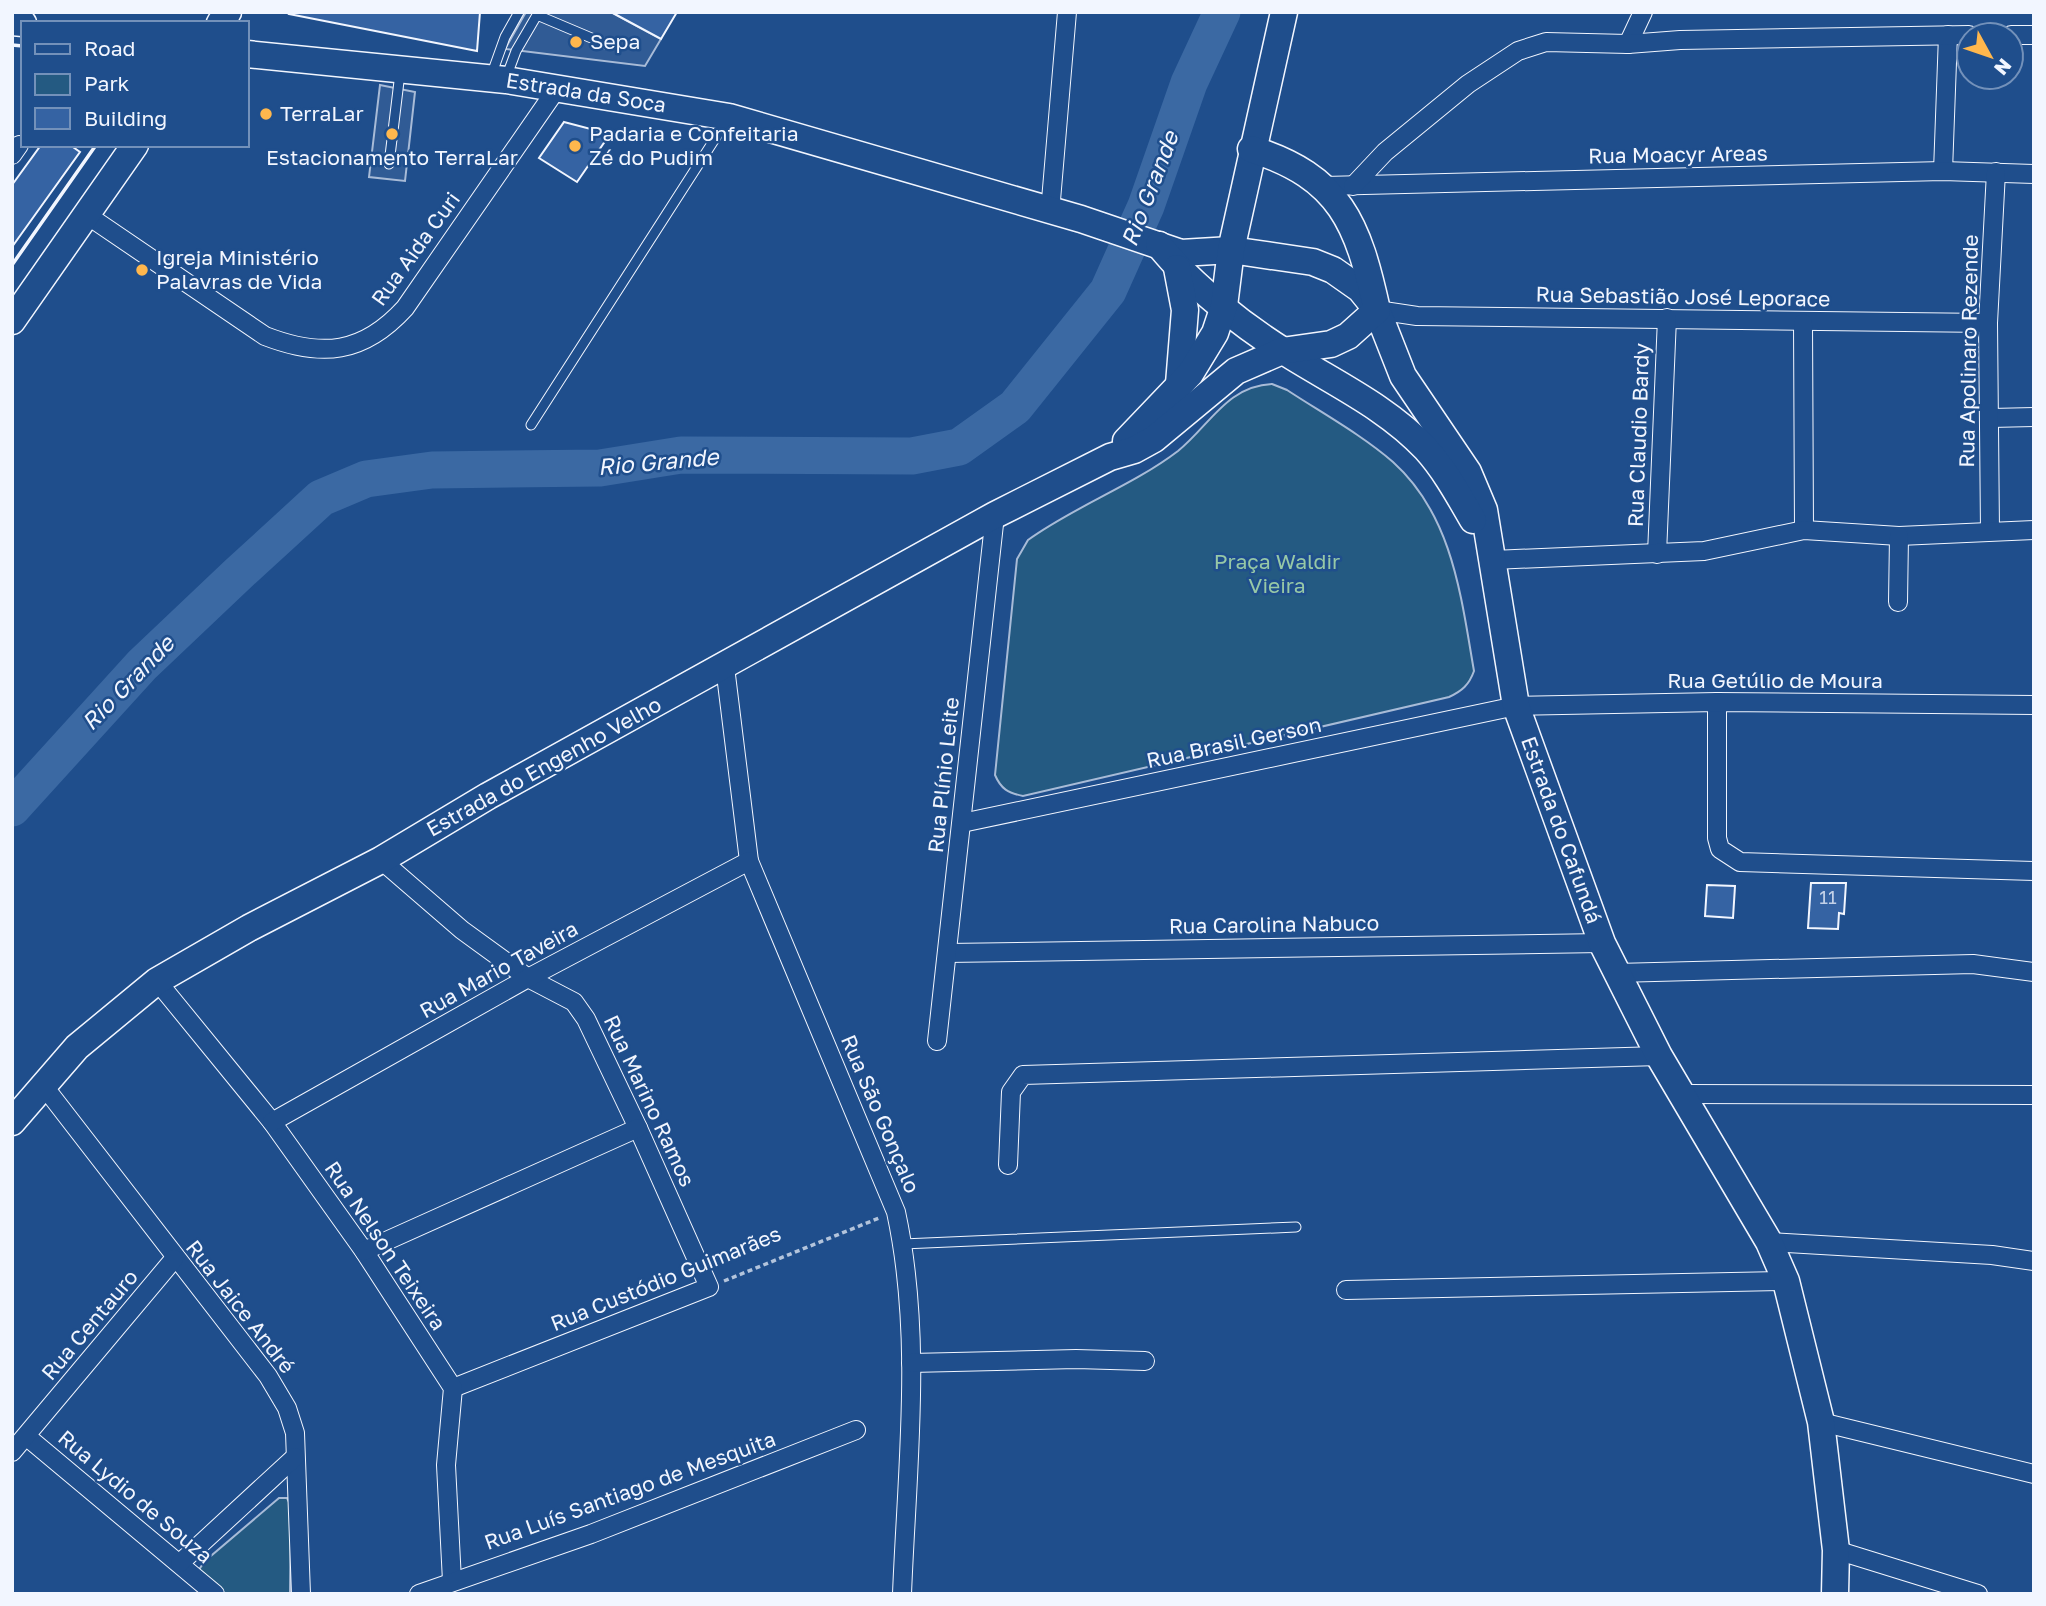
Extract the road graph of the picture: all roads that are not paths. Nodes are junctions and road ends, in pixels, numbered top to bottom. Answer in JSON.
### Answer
{"nodes":[{"id":1,"x":519,"y":12,"type":"edge"},
{"id":2,"x":1067,"y":12,"type":"edge"},
{"id":3,"x":1284,"y":12,"type":"edge"},
{"id":4,"x":1643,"y":12,"type":"edge"},
{"id":5,"x":537,"y":13,"type":"edge"},
{"id":6,"x":1948,"y":35,"type":"junction"},
{"id":7,"x":1955,"y":35,"type":"edge"},
{"id":8,"x":1628,"y":44,"type":"junction"},
{"id":9,"x":608,"y":45,"type":"dead end"},
{"id":10,"x":248,"y":54,"type":"edge"},
{"id":11,"x":401,"y":68,"type":"junction"},
{"id":12,"x":498,"y":79,"type":"junction"},
{"id":13,"x":558,"y":87,"type":"junction"},
{"id":14,"x":729,"y":117,"type":"junction"},
{"id":15,"x":134,"y":147,"type":"edge"},
{"id":16,"x":1251,"y":149,"type":"junction"},
{"id":17,"x":389,"y":164,"type":"dead end"},
{"id":18,"x":1943,"y":171,"type":"junction"},
{"id":19,"x":1996,"y":172,"type":"junction"},
{"id":20,"x":2034,"y":174,"type":"edge"},
{"id":21,"x":1324,"y":186,"type":"junction"},
{"id":22,"x":1353,"y":186,"type":"junction"},
{"id":23,"x":1049,"y":212,"type":"junction"},
{"id":24,"x":86,"y":215,"type":"junction"},
{"id":25,"x":1150,"y":242,"type":"junction"},
{"id":26,"x":1231,"y":250,"type":"junction"},
{"id":27,"x":1177,"y":268,"type":"junction"},
{"id":28,"x":1224,"y":306,"type":"junction"},
{"id":29,"x":1377,"y":310,"type":"junction"},
{"id":30,"x":1667,"y":318,"type":"junction"},
{"id":31,"x":12,"y":321,"type":"edge"},
{"id":32,"x":1803,"y":323,"type":"junction"},
{"id":33,"x":1989,"y":323,"type":"junction"},
{"id":34,"x":1282,"y":351,"type":"junction"},
{"id":35,"x":1178,"y":388,"type":"junction"},
{"id":36,"x":2034,"y":417,"type":"edge"},
{"id":37,"x":1991,"y":418,"type":"junction"},
{"id":38,"x":531,"y":425,"type":"dead end"},
{"id":39,"x":1110,"y":457,"type":"junction"},
{"id":40,"x":995,"y":514,"type":"junction"},
{"id":41,"x":1804,"y":530,"type":"junction"},
{"id":42,"x":2034,"y":530,"type":"edge"},
{"id":43,"x":1990,"y":531,"type":"junction"},
{"id":44,"x":1899,"y":536,"type":"junction"},
{"id":45,"x":1492,"y":554,"type":"junction"},
{"id":46,"x":1657,"y":554,"type":"junction"},
{"id":47,"x":1898,"y":602,"type":"dead end"},
{"id":48,"x":725,"y":667,"type":"junction"},
{"id":49,"x":1717,"y":702,"type":"junction"},
{"id":50,"x":2034,"y":705,"type":"edge"},
{"id":51,"x":1516,"y":706,"type":"junction"},
{"id":52,"x":962,"y":823,"type":"junction"},
{"id":53,"x":381,"y":860,"type":"junction"},
{"id":54,"x":749,"y":861,"type":"junction"},
{"id":55,"x":2034,"y":871,"type":"edge"},
{"id":56,"x":1602,"y":943,"type":"junction"},
{"id":57,"x":947,"y":953,"type":"junction"},
{"id":58,"x":1616,"y":972,"type":"junction"},
{"id":59,"x":2034,"y":972,"type":"edge"},
{"id":60,"x":527,"y":978,"type":"junction"},
{"id":61,"x":157,"y":981,"type":"junction"},
{"id":62,"x":937,"y":1041,"type":"dead end"},
{"id":63,"x":1659,"y":1056,"type":"junction"},
{"id":64,"x":43,"y":1085,"type":"junction"},
{"id":65,"x":1683,"y":1094,"type":"junction"},
{"id":66,"x":2034,"y":1094,"type":"edge"},
{"id":67,"x":12,"y":1122,"type":"edge"},
{"id":68,"x":272,"y":1122,"type":"junction"},
{"id":69,"x":638,"y":1128,"type":"junction"},
{"id":70,"x":1008,"y":1165,"type":"dead end"},
{"id":71,"x":1296,"y":1227,"type":"dead end"},
{"id":72,"x":1769,"y":1242,"type":"junction"},
{"id":73,"x":903,"y":1244,"type":"junction"},
{"id":74,"x":364,"y":1251,"type":"junction"},
{"id":75,"x":174,"y":1259,"type":"junction"},
{"id":76,"x":2034,"y":1261,"type":"edge"},
{"id":77,"x":1786,"y":1281,"type":"junction"},
{"id":78,"x":709,"y":1287,"type":"joint"},
{"id":79,"x":1346,"y":1290,"type":"dead end"},
{"id":80,"x":1145,"y":1362,"type":"dead end"},
{"id":81,"x":911,"y":1363,"type":"junction"},
{"id":82,"x":453,"y":1388,"type":"junction"},
{"id":83,"x":1821,"y":1422,"type":"junction"},
{"id":84,"x":856,"y":1430,"type":"dead end"},
{"id":85,"x":26,"y":1436,"type":"junction"},
{"id":86,"x":12,"y":1452,"type":"edge"},
{"id":87,"x":295,"y":1457,"type":"junction"},
{"id":88,"x":2034,"y":1475,"type":"edge"},
{"id":89,"x":1836,"y":1550,"type":"junction"},
{"id":90,"x":180,"y":1563,"type":"junction"},
{"id":91,"x":452,"y":1581,"type":"junction"},
{"id":92,"x":215,"y":1594,"type":"edge"},
{"id":93,"x":301,"y":1594,"type":"edge"},
{"id":94,"x":419,"y":1594,"type":"edge"},
{"id":95,"x":902,"y":1594,"type":"edge"},
{"id":96,"x":1835,"y":1594,"type":"edge"},
{"id":97,"x":1978,"y":1594,"type":"edge"}],
"edges":[{"from":1,"to":12,"type":"lane"},
{"from":2,"to":23,"type":"street"},
{"from":3,"to":16,"type":"street","name":"Estrada do Engenho Velho"},
{"from":4,"to":8,"type":"street"},
{"from":5,"to":9,"type":"lane"},
{"from":5,"to":12,"type":"lane"},
{"from":6,"to":7,"type":"street"},
{"from":6,"to":8,"type":"street"},
{"from":6,"to":18,"type":"street"},
{"from":8,"to":22,"type":"street"},
{"from":10,"to":11,"type":"street","name":"Estrada da Soca"},
{"from":11,"to":12,"type":"street","name":"Estrada da Soca"},
{"from":11,"to":17,"type":"lane"},
{"from":12,"to":13,"type":"street","name":"Estrada da Soca"},
{"from":13,"to":14,"type":"street","name":"Estrada da Soca"},
{"from":13,"to":24,"type":"street","name":"Rua Aida Curi"},
{"from":14,"to":23,"type":"street","name":"Estrada da Soca"},
{"from":14,"to":38,"type":"lane"},
{"from":15,"to":24,"type":"street"},
{"from":16,"to":21,"type":"street"},
{"from":16,"to":26,"type":"street","name":"Estrada do Engenho Velho"},
{"from":18,"to":19,"type":"street","name":"Rua Moacyr Areas"},
{"from":18,"to":22,"type":"street","name":"Rua Moacyr Areas"},
{"from":19,"to":20,"type":"street","name":"Rua Moacyr Areas"},
{"from":19,"to":33,"type":"street","name":"Rua Apolinaro Rezende"},
{"from":21,"to":22,"type":"street","name":"Rua Moacyr Areas"},
{"from":21,"to":29,"type":"street"},
{"from":23,"to":25,"type":"street","name":"Estrada da Soca"},
{"from":24,"to":31,"type":"street"},
{"from":25,"to":26,"type":"street","name":"Estrada da Soca"},
{"from":25,"to":27,"type":"street"},
{"from":26,"to":28,"type":"street","name":"Estrada do Engenho Velho"},
{"from":26,"to":29,"type":"street","name":"Estrada do Cafundá"},
{"from":27,"to":28,"type":"street"},
{"from":27,"to":35,"type":"street"},
{"from":28,"to":34,"type":"street","name":"Estrada do Cafundá"},
{"from":28,"to":35,"type":"street","name":"Estrada do Engenho Velho"},
{"from":29,"to":30,"type":"street","name":"Rua Sebastião José Leporace"},
{"from":29,"to":34,"type":"street","name":"Estrada do Engenho Velho"},
{"from":29,"to":45,"type":"street","name":"Estrada do Cafundá"},
{"from":30,"to":32,"type":"street","name":"Rua Sebastião José Leporace"},
{"from":30,"to":46,"type":"street","name":"Rua Claudio Bardy"},
{"from":32,"to":33,"type":"street","name":"Rua Sebastião José Leporace"},
{"from":32,"to":41,"type":"street"},
{"from":33,"to":37,"type":"street","name":"Rua Apolinaro Rezende"},
{"from":34,"to":39,"type":"street","name":"Estrada do Engenho Velho"},
{"from":34,"to":45,"type":"street","name":"Estrada do Cafundá"},
{"from":35,"to":39,"type":"street","name":"Estrada do Engenho Velho"},
{"from":36,"to":37,"type":"street"},
{"from":37,"to":43,"type":"street","name":"Rua Apolinaro Rezende"},
{"from":39,"to":40,"type":"street","name":"Estrada do Engenho Velho"},
{"from":40,"to":48,"type":"street","name":"Estrada do Engenho Velho"},
{"from":40,"to":52,"type":"street","name":"Rua Plínio Leite"},
{"from":41,"to":44,"type":"street"},
{"from":41,"to":46,"type":"street"},
{"from":42,"to":43,"type":"street"},
{"from":43,"to":44,"type":"street"},
{"from":44,"to":47,"type":"street"},
{"from":45,"to":46,"type":"street"},
{"from":45,"to":51,"type":"street","name":"Estrada do Cafundá"},
{"from":48,"to":53,"type":"street","name":"Estrada do Engenho Velho"},
{"from":48,"to":54,"type":"street","name":"Rua São Gonçalo"},
{"from":49,"to":50,"type":"street","name":"Rua Getúlio de Moura"},
{"from":49,"to":51,"type":"street","name":"Rua Getúlio de Moura"},
{"from":49,"to":55,"type":"street"},
{"from":51,"to":52,"type":"street","name":"Rua Brasil Gerson"},
{"from":51,"to":56,"type":"street","name":"Estrada do Cafundá"},
{"from":52,"to":57,"type":"street","name":"Rua Plínio Leite"},
{"from":53,"to":60,"type":"street","name":"Rua Marino Ramos"},
{"from":53,"to":61,"type":"street","name":"Estrada do Engenho Velho"},
{"from":54,"to":60,"type":"street","name":"Rua Mario Taveira"},
{"from":54,"to":73,"type":"street","name":"Rua São Gonçalo"},
{"from":56,"to":57,"type":"street","name":"Rua Carolina Nabuco"},
{"from":56,"to":58,"type":"street","name":"Estrada do Cafundá"},
{"from":57,"to":62,"type":"street","name":"Rua Plínio Leite"},
{"from":58,"to":59,"type":"street"},
{"from":58,"to":63,"type":"street","name":"Estrada do Cafundá"},
{"from":60,"to":68,"type":"street","name":"Rua Mario Taveira"},
{"from":60,"to":69,"type":"street","name":"Rua Marino Ramos"},
{"from":61,"to":64,"type":"street","name":"Estrada do Engenho Velho"},
{"from":61,"to":68,"type":"street","name":"Rua Nelson Teixeira"},
{"from":63,"to":65,"type":"street","name":"Estrada do Cafundá"},
{"from":63,"to":70,"type":"street"},
{"from":64,"to":67,"type":"street","name":"Estrada do Engenho Velho"},
{"from":64,"to":75,"type":"street","name":"Rua Jaice André"},
{"from":65,"to":66,"type":"street"},
{"from":65,"to":72,"type":"street","name":"Estrada do Cafundá"},
{"from":68,"to":74,"type":"street","name":"Rua Nelson Teixeira"},
{"from":69,"to":74,"type":"street"},
{"from":69,"to":78,"type":"street","name":"Rua Marino Ramos"},
{"from":71,"to":73,"type":"lane"},
{"from":72,"to":76,"type":"street"},
{"from":72,"to":77,"type":"street","name":"Estrada do Cafundá"},
{"from":73,"to":81,"type":"street","name":"Rua São Gonçalo"},
{"from":74,"to":82,"type":"street","name":"Rua Nelson Teixeira"},
{"from":75,"to":85,"type":"street","name":"Rua Centauro"},
{"from":75,"to":87,"type":"street","name":"Rua Jaice André"},
{"from":77,"to":79,"type":"street"},
{"from":77,"to":83,"type":"street","name":"Estrada do Cafundá"},
{"from":78,"to":82,"type":"street","name":"Rua Custódio Guimarães"},
{"from":80,"to":81,"type":"street"},
{"from":81,"to":95,"type":"street","name":"Rua São Gonçalo"},
{"from":82,"to":91,"type":"street"},
{"from":83,"to":88,"type":"street"},
{"from":83,"to":89,"type":"street","name":"Estrada do Cafundá"},
{"from":84,"to":91,"type":"street","name":"Rua Luís Santiago de Mesquita"},
{"from":85,"to":86,"type":"street","name":"Rua Centauro"},
{"from":85,"to":90,"type":"street","name":"Rua Lydio de Souza"},
{"from":87,"to":90,"type":"street"},
{"from":87,"to":93,"type":"street","name":"Rua Jaice André"},
{"from":89,"to":96,"type":"street","name":"Estrada do Cafundá"},
{"from":89,"to":97,"type":"street"},
{"from":90,"to":92,"type":"street","name":"Rua Lydio de Souza"},
{"from":91,"to":94,"type":"street","name":"Rua Luís Santiago de Mesquita"}]}
